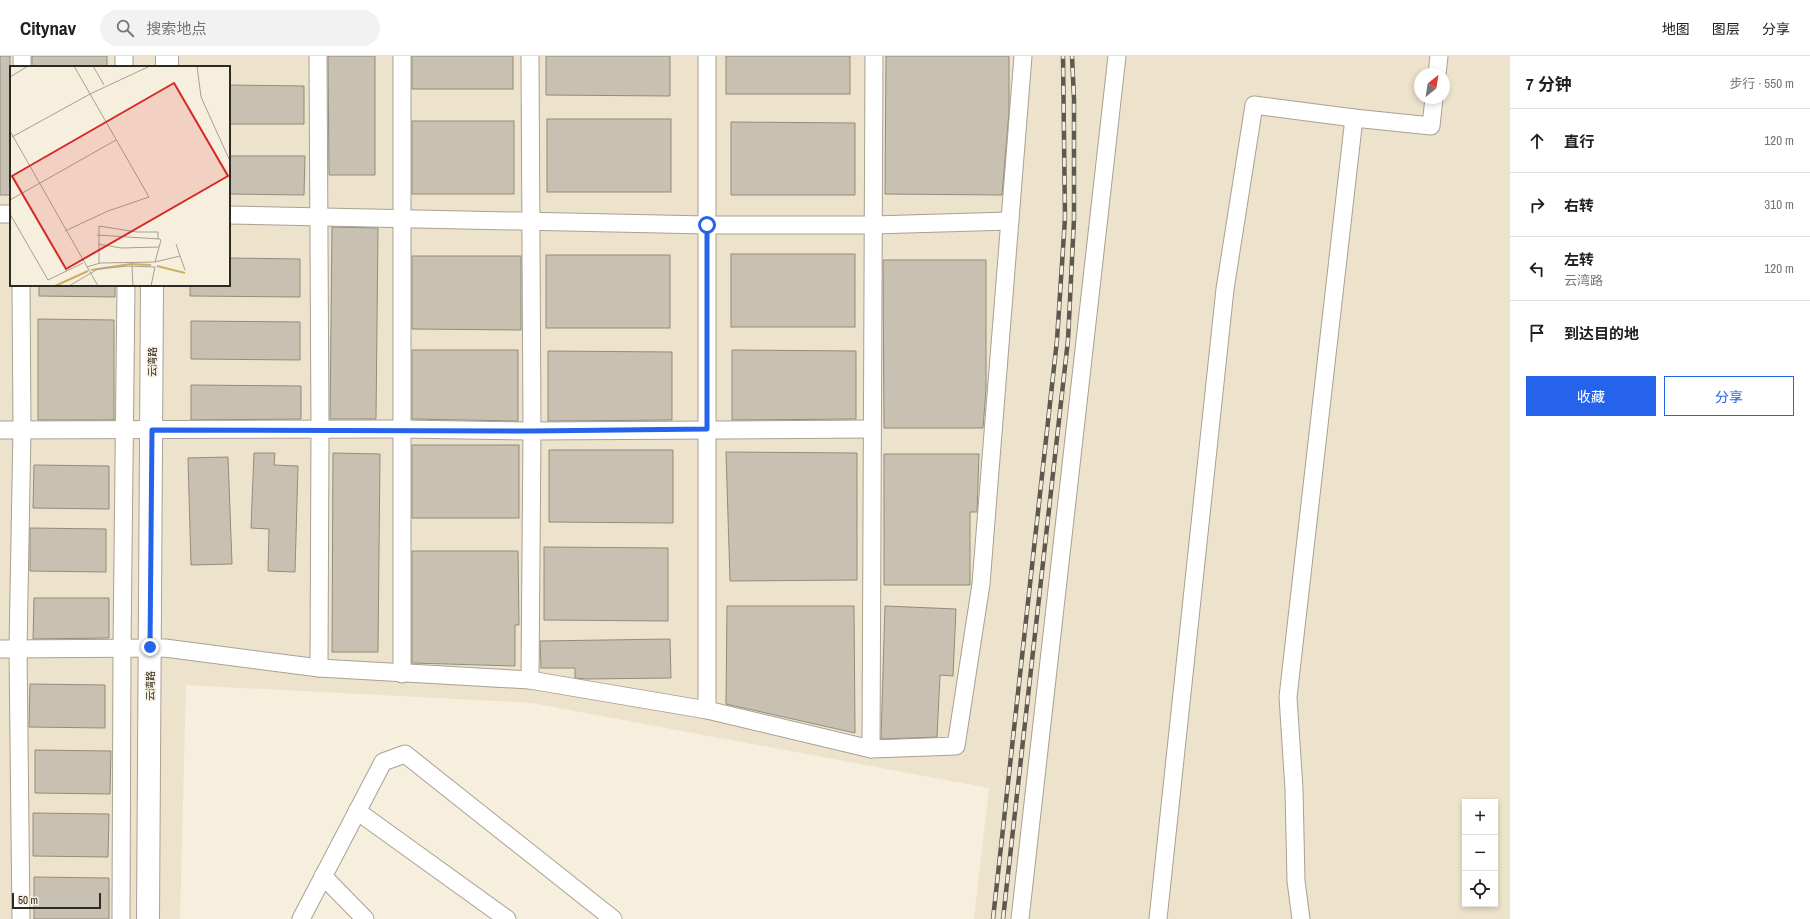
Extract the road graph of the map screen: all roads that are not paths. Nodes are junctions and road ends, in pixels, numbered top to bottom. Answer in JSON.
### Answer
{"nodes":[{"id":1,"x":166,"y":56,"type":"edge"},
{"id":2,"x":318,"y":56,"type":"edge"},
{"id":3,"x":402,"y":56,"type":"edge"},
{"id":4,"x":530,"y":56,"type":"edge"},
{"id":5,"x":707,"y":56,"type":"edge"},
{"id":6,"x":874,"y":56,"type":"edge"},
{"id":7,"x":1023,"y":56,"type":"edge"},
{"id":8,"x":1117,"y":56,"type":"edge"},
{"id":9,"x":1439,"y":56,"type":"edge"},
{"id":10,"x":167,"y":66,"type":"edge"},
{"id":11,"x":1438,"y":68,"type":"edge"},
{"id":12,"x":1433,"y":104,"type":"edge"},
{"id":13,"x":1354,"y":118,"type":"junction"},
{"id":14,"x":230,"y":216,"type":"edge"},
{"id":15,"x":318,"y":218,"type":"junction"},
{"id":16,"x":402,"y":219,"type":"junction"},
{"id":17,"x":531,"y":221,"type":"junction"},
{"id":18,"x":1010,"y":221,"type":"junction"},
{"id":19,"x":707,"y":225,"type":"junction"},
{"id":20,"x":873,"y":225,"type":"junction"},
{"id":21,"x":21,"y":286,"type":"edge"},
{"id":22,"x":126,"y":286,"type":"edge"},
{"id":23,"x":152,"y":286,"type":"edge"},
{"id":24,"x":167,"y":286,"type":"edge"},
{"id":25,"x":707,"y":429,"type":"junction"},
{"id":26,"x":872,"y":429,"type":"junction"},
{"id":27,"x":0,"y":430,"type":"edge"},
{"id":28,"x":22,"y":430,"type":"junction"},
{"id":29,"x":125,"y":430,"type":"junction"},
{"id":30,"x":159,"y":430,"type":"junction"},
{"id":31,"x":320,"y":430,"type":"junction"},
{"id":32,"x":402,"y":430,"type":"junction"},
{"id":33,"x":532,"y":431,"type":"junction"},
{"id":34,"x":122,"y":647,"type":"junction"},
{"id":35,"x":157,"y":647,"type":"junction"},
{"id":36,"x":0,"y":649,"type":"edge"},
{"id":37,"x":18,"y":649,"type":"junction"},
{"id":38,"x":319,"y":668,"type":"junction"},
{"id":39,"x":402,"y":674,"type":"junction"},
{"id":40,"x":530,"y":680,"type":"junction"},
{"id":41,"x":706,"y":710,"type":"junction"},
{"id":42,"x":871,"y":749,"type":"junction"},
{"id":43,"x":357,"y":811,"type":"junction"},
{"id":44,"x":323,"y":876,"type":"junction"},
{"id":45,"x":21,"y":919,"type":"edge"},
{"id":46,"x":121,"y":919,"type":"edge"},
{"id":47,"x":148,"y":919,"type":"edge"},
{"id":48,"x":162,"y":919,"type":"edge"},
{"id":49,"x":301,"y":919,"type":"edge"},
{"id":50,"x":365,"y":919,"type":"edge"},
{"id":51,"x":507,"y":919,"type":"edge"},
{"id":52,"x":613,"y":919,"type":"edge"},
{"id":53,"x":1020,"y":919,"type":"edge"},
{"id":54,"x":1158,"y":919,"type":"edge"},
{"id":55,"x":1302,"y":919,"type":"edge"}],
"edges":[{"from":1,"to":10,"type":"main road"},
{"from":2,"to":15,"type":"street"},
{"from":3,"to":16,"type":"street"},
{"from":4,"to":17,"type":"street"},
{"from":5,"to":19,"type":"street"},
{"from":6,"to":20,"type":"street"},
{"from":7,"to":18,"type":"street"},
{"from":8,"to":53,"type":"street"},
{"from":9,"to":11,"type":"street"},
{"from":12,"to":13,"type":"street"},
{"from":13,"to":54,"type":"street"},
{"from":13,"to":55,"type":"street"},
{"from":14,"to":15,"type":"street"},
{"from":15,"to":16,"type":"street"},
{"from":15,"to":31,"type":"street"},
{"from":16,"to":17,"type":"street"},
{"from":16,"to":32,"type":"street"},
{"from":17,"to":19,"type":"street"},
{"from":17,"to":33,"type":"street"},
{"from":18,"to":20,"type":"street"},
{"from":18,"to":42,"type":"street"},
{"from":19,"to":20,"type":"street"},
{"from":19,"to":25,"type":"street"},
{"from":20,"to":26,"type":"street"},
{"from":21,"to":28,"type":"street"},
{"from":22,"to":29,"type":"street"},
{"from":23,"to":30,"type":"main road","name":"云湾路"},
{"from":24,"to":30,"type":"main road","name":"云湾路"},
{"from":25,"to":26,"type":"street"},
{"from":25,"to":33,"type":"street"},
{"from":25,"to":41,"type":"street"},
{"from":26,"to":42,"type":"street"},
{"from":27,"to":28,"type":"street"},
{"from":28,"to":29,"type":"street"},
{"from":28,"to":37,"type":"street"},
{"from":29,"to":30,"type":"street"},
{"from":29,"to":34,"type":"street"},
{"from":30,"to":31,"type":"street"},
{"from":30,"to":35,"type":"main road","name":"云湾路"},
{"from":31,"to":32,"type":"street"},
{"from":31,"to":38,"type":"street"},
{"from":32,"to":33,"type":"street"},
{"from":32,"to":39,"type":"street"},
{"from":33,"to":40,"type":"street"},
{"from":34,"to":35,"type":"street"},
{"from":34,"to":37,"type":"street"},
{"from":34,"to":46,"type":"street"},
{"from":35,"to":38,"type":"street"},
{"from":35,"to":47,"type":"main road","name":"云湾路"},
{"from":35,"to":48,"type":"main road","name":"云湾路"},
{"from":36,"to":37,"type":"street"},
{"from":37,"to":45,"type":"street"},
{"from":38,"to":39,"type":"street"},
{"from":39,"to":40,"type":"street"},
{"from":40,"to":41,"type":"street"},
{"from":41,"to":42,"type":"street"},
{"from":43,"to":44,"type":"street"},
{"from":43,"to":51,"type":"street"},
{"from":43,"to":52,"type":"street"},
{"from":44,"to":49,"type":"street"},
{"from":44,"to":50,"type":"street"}]}
